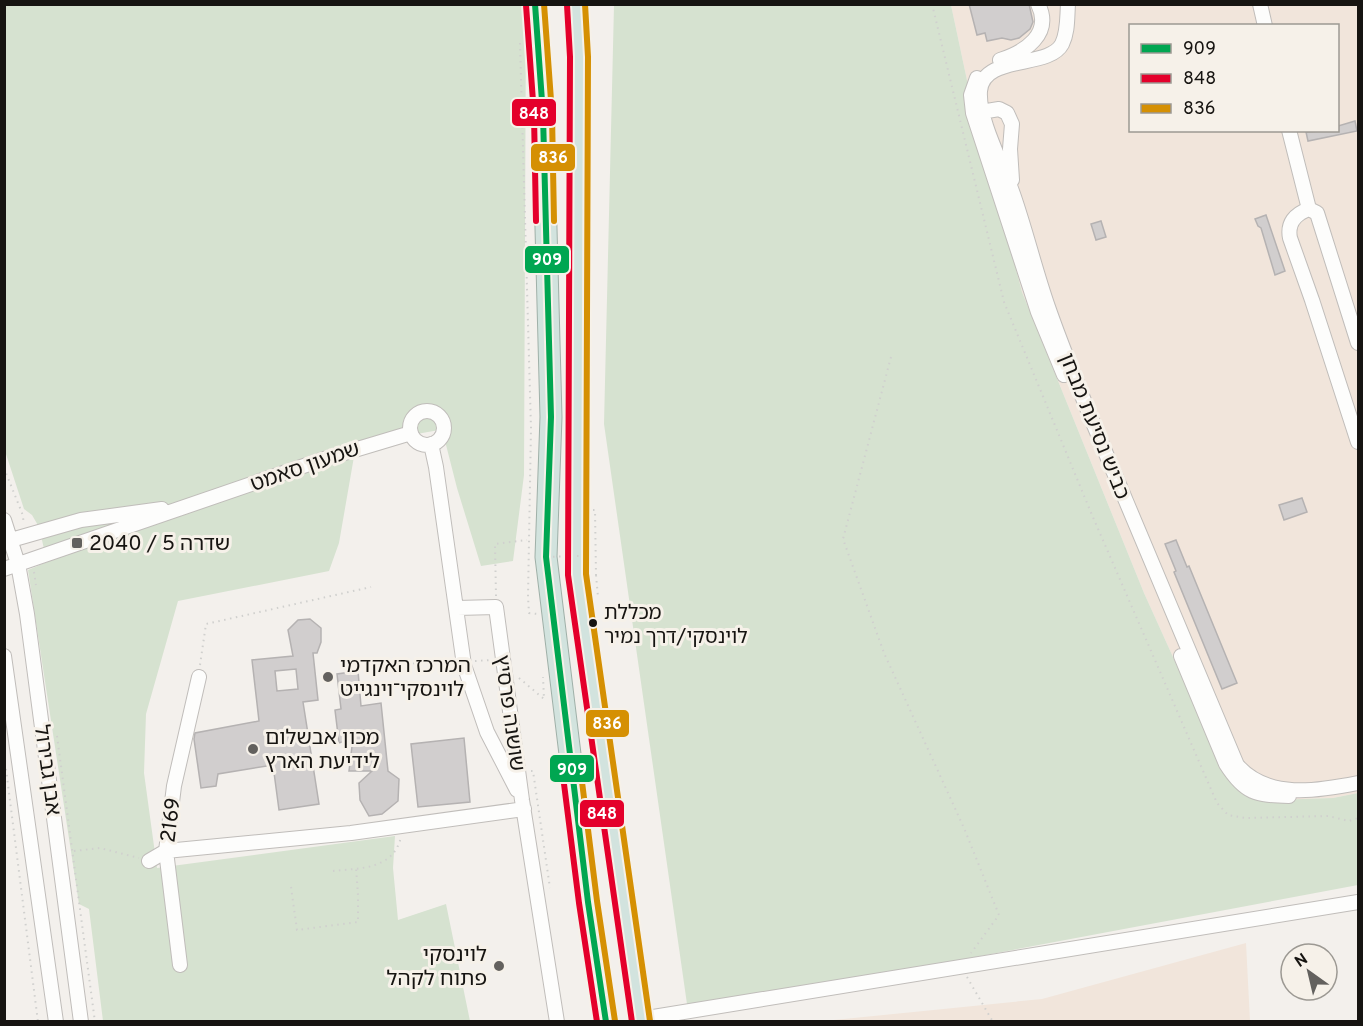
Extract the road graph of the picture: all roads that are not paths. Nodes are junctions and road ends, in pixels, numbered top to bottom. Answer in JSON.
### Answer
{"nodes":[{"id":1,"x":535,"y":4,"type":"edge"},
{"id":2,"x":576,"y":4,"type":"edge"},
{"id":3,"x":1038,"y":4,"type":"edge"},
{"id":4,"x":1068,"y":4,"type":"edge"},
{"id":5,"x":1260,"y":4,"type":"edge"},
{"id":6,"x":1265,"y":24,"type":"edge"},
{"id":7,"x":978,"y":112,"type":"junction"},
{"id":8,"x":1290,"y":132,"type":"edge"},
{"id":9,"x":1013,"y":194,"type":"junction"},
{"id":10,"x":1309,"y":209,"type":"junction"},
{"id":11,"x":1359,"y":343,"type":"edge"},
{"id":12,"x":411,"y":433,"type":"junction"},
{"id":13,"x":1359,"y":442,"type":"edge"},
{"id":14,"x":431,"y":444,"type":"junction"},
{"id":15,"x":200,"y":502,"type":"junction"},
{"id":16,"x":4,"y":520,"type":"edge"},
{"id":17,"x":8,"y":541,"type":"edge"},
{"id":18,"x":11,"y":566,"type":"edge"},
{"id":19,"x":457,"y":608,"type":"junction"},
{"id":20,"x":4,"y":656,"type":"edge"},
{"id":21,"x":199,"y":677,"type":"road end"},
{"id":22,"x":1359,"y":783,"type":"edge"},
{"id":23,"x":1359,"y":788,"type":"edge"},
{"id":24,"x":523,"y":804,"type":"junction"},
{"id":25,"x":166,"y":851,"type":"junction"},
{"id":26,"x":149,"y":861,"type":"road end"},
{"id":27,"x":1359,"y":902,"type":"edge"},
{"id":28,"x":180,"y":965,"type":"dead end"},
{"id":29,"x":641,"y":1020,"type":"edge"},
{"id":30,"x":56,"y":1022,"type":"edge"},
{"id":31,"x":81,"y":1022,"type":"edge"},
{"id":32,"x":557,"y":1022,"type":"edge"},
{"id":33,"x":606,"y":1022,"type":"edge"}],
"edges":[{"from":1,"to":33,"type":"highway"},
{"from":2,"to":29,"type":"highway"},
{"from":3,"to":7,"type":"street","name":"כביש נסיעת מבחן"},
{"from":4,"to":7,"type":"street","name":"כביש נסיעת מבחן"},
{"from":5,"to":6,"type":"street"},
{"from":7,"to":9,"type":"street","name":"כביש נסיעת מבחן"},
{"from":7,"to":9,"type":"street"},
{"from":7,"to":23,"type":"street","name":"כביש נסיעת מבחן"},
{"from":8,"to":10,"type":"street"},
{"from":9,"to":22,"type":"street","name":"כביש נסיעת מבחן"},
{"from":10,"to":11,"type":"street"},
{"from":10,"to":13,"type":"street"},
{"from":12,"to":14,"type":"street"},
{"from":12,"to":14,"type":"street"},
{"from":12,"to":15,"type":"street","name":"שמעון סאמט"},
{"from":14,"to":19,"type":"street"},
{"from":15,"to":17,"type":"street","name":"שמעון סאמט"},
{"from":15,"to":18,"type":"street","name":"שמעון סאמט"},
{"from":16,"to":17,"type":"street","name":"אבן גבירול"},
{"from":17,"to":18,"type":"street","name":"אבן גבירול"},
{"from":18,"to":31,"type":"street","name":"אבן גבירול"},
{"from":19,"to":24,"type":"street"},
{"from":19,"to":24,"type":"street","name":"שושנה פרסיץ"},
{"from":20,"to":30,"type":"street","name":"אבן גבירול"},
{"from":21,"to":25,"type":"street","name":"2169"},
{"from":24,"to":25,"type":"street"},
{"from":24,"to":32,"type":"street","name":"שושנה פרסיץ"},
{"from":25,"to":26,"type":"street"},
{"from":25,"to":28,"type":"street","name":"2169"},
{"from":27,"to":29,"type":"street"}]}
